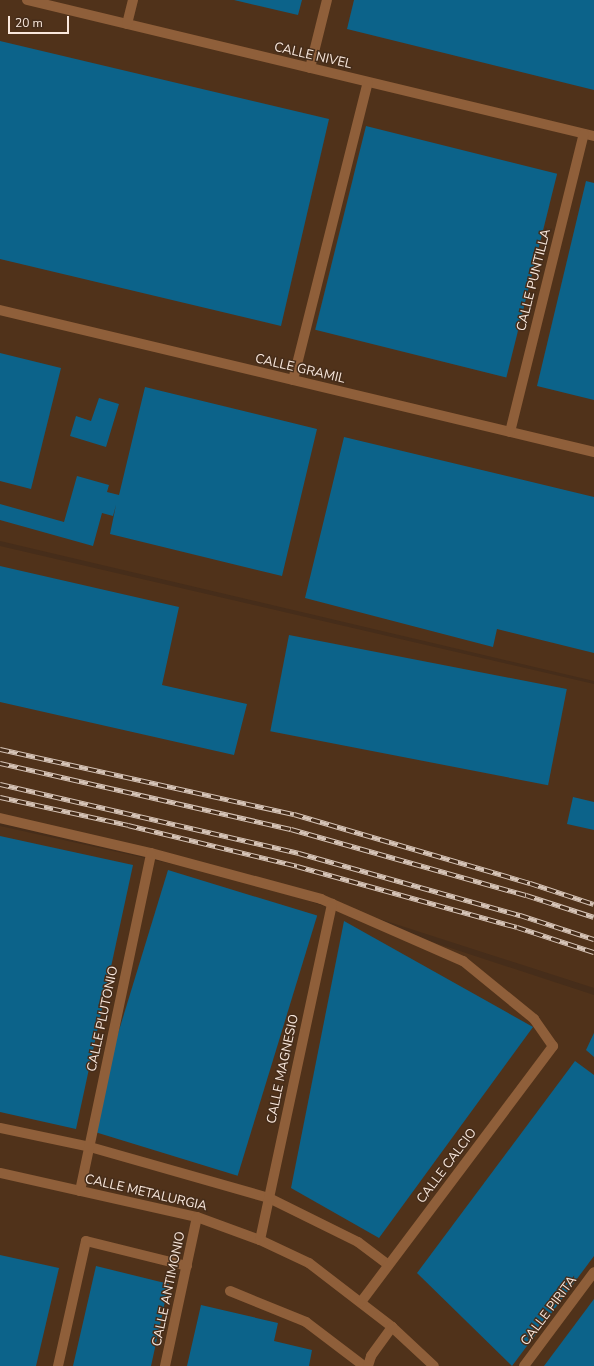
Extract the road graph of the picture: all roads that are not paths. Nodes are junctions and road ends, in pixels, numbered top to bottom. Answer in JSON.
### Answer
{"nodes":[{"id":1,"x":27,"y":0,"type":"edge"},
{"id":2,"x":133,"y":0,"type":"edge"},
{"id":3,"x":327,"y":0,"type":"edge"},
{"id":4,"x":127,"y":24,"type":"junction"},
{"id":5,"x":310,"y":68,"type":"junction"},
{"id":6,"x":368,"y":82,"type":"junction"},
{"id":7,"x":584,"y":134,"type":"junction"},
{"id":8,"x":594,"y":136,"type":"edge"},
{"id":9,"x":0,"y":310,"type":"edge"},
{"id":10,"x":293,"y":380,"type":"junction"},
{"id":11,"x":510,"y":432,"type":"junction"},
{"id":12,"x":594,"y":452,"type":"edge"},
{"id":13,"x":0,"y":818,"type":"edge"},
{"id":14,"x":151,"y":853,"type":"junction"},
{"id":15,"x":332,"y":904,"type":"junction"},
{"id":16,"x":0,"y":1128,"type":"edge"},
{"id":17,"x":90,"y":1147,"type":"junction"},
{"id":18,"x":0,"y":1173,"type":"edge"},
{"id":19,"x":80,"y":1191,"type":"junction"},
{"id":20,"x":269,"y":1198,"type":"junction"},
{"id":21,"x":197,"y":1217,"type":"junction"},
{"id":22,"x":260,"y":1240,"type":"junction"},
{"id":23,"x":388,"y":1265,"type":"junction"},
{"id":24,"x":187,"y":1266,"type":"junction"},
{"id":25,"x":594,"y":1272,"type":"edge"},
{"id":26,"x":230,"y":1291,"type":"dead end"},
{"id":27,"x":361,"y":1302,"type":"junction"},
{"id":28,"x":392,"y":1327,"type":"junction"},
{"id":29,"x":58,"y":1366,"type":"edge"},
{"id":30,"x":165,"y":1366,"type":"edge"},
{"id":31,"x":364,"y":1366,"type":"edge"},
{"id":32,"x":368,"y":1366,"type":"edge"},
{"id":33,"x":434,"y":1366,"type":"edge"},
{"id":34,"x":524,"y":1366,"type":"edge"}],
"edges":[{"from":1,"to":4,"type":"street","name":"CALLE NIVEL"},
{"from":2,"to":4,"type":"street"},
{"from":3,"to":5,"type":"street"},
{"from":4,"to":5,"type":"street","name":"CALLE NIVEL"},
{"from":5,"to":6,"type":"street","name":"CALLE NIVEL"},
{"from":6,"to":7,"type":"street","name":"CALLE NIVEL"},
{"from":6,"to":10,"type":"street"},
{"from":7,"to":8,"type":"street","name":"CALLE NIVEL"},
{"from":7,"to":11,"type":"street","name":"CALLE PUNTILLA"},
{"from":9,"to":10,"type":"street","name":"CALLE GRAMIL"},
{"from":10,"to":11,"type":"street","name":"CALLE GRAMIL"},
{"from":11,"to":12,"type":"street","name":"CALLE GRAMIL"},
{"from":13,"to":14,"type":"street"},
{"from":14,"to":15,"type":"street"},
{"from":14,"to":17,"type":"street","name":"CALLE PLUTONIO"},
{"from":15,"to":20,"type":"street","name":"CALLE MAGNESIO"},
{"from":15,"to":23,"type":"street","name":"CALLE CALCIO"},
{"from":16,"to":17,"type":"street"},
{"from":17,"to":19,"type":"street","name":"CALLE PLUTONIO"},
{"from":17,"to":20,"type":"street"},
{"from":18,"to":19,"type":"street","name":"CALLE METALURGIA"},
{"from":19,"to":21,"type":"street","name":"CALLE METALURGIA"},
{"from":20,"to":22,"type":"street","name":"CALLE MAGNESIO"},
{"from":20,"to":23,"type":"street"},
{"from":21,"to":22,"type":"street","name":"CALLE METALURGIA"},
{"from":21,"to":24,"type":"street","name":"CALLE ANTIMONIO"},
{"from":22,"to":27,"type":"street","name":"CALLE METALURGIA"},
{"from":23,"to":27,"type":"street","name":"CALLE CALCIO"},
{"from":24,"to":29,"type":"street"},
{"from":24,"to":30,"type":"street","name":"CALLE ANTIMONIO"},
{"from":25,"to":34,"type":"street","name":"CALLE PIRITA"},
{"from":26,"to":31,"type":"street"},
{"from":27,"to":28,"type":"street","name":"CALLE METALURGIA"},
{"from":28,"to":32,"type":"street"},
{"from":28,"to":33,"type":"street","name":"CALLE METALURGIA"}]}
